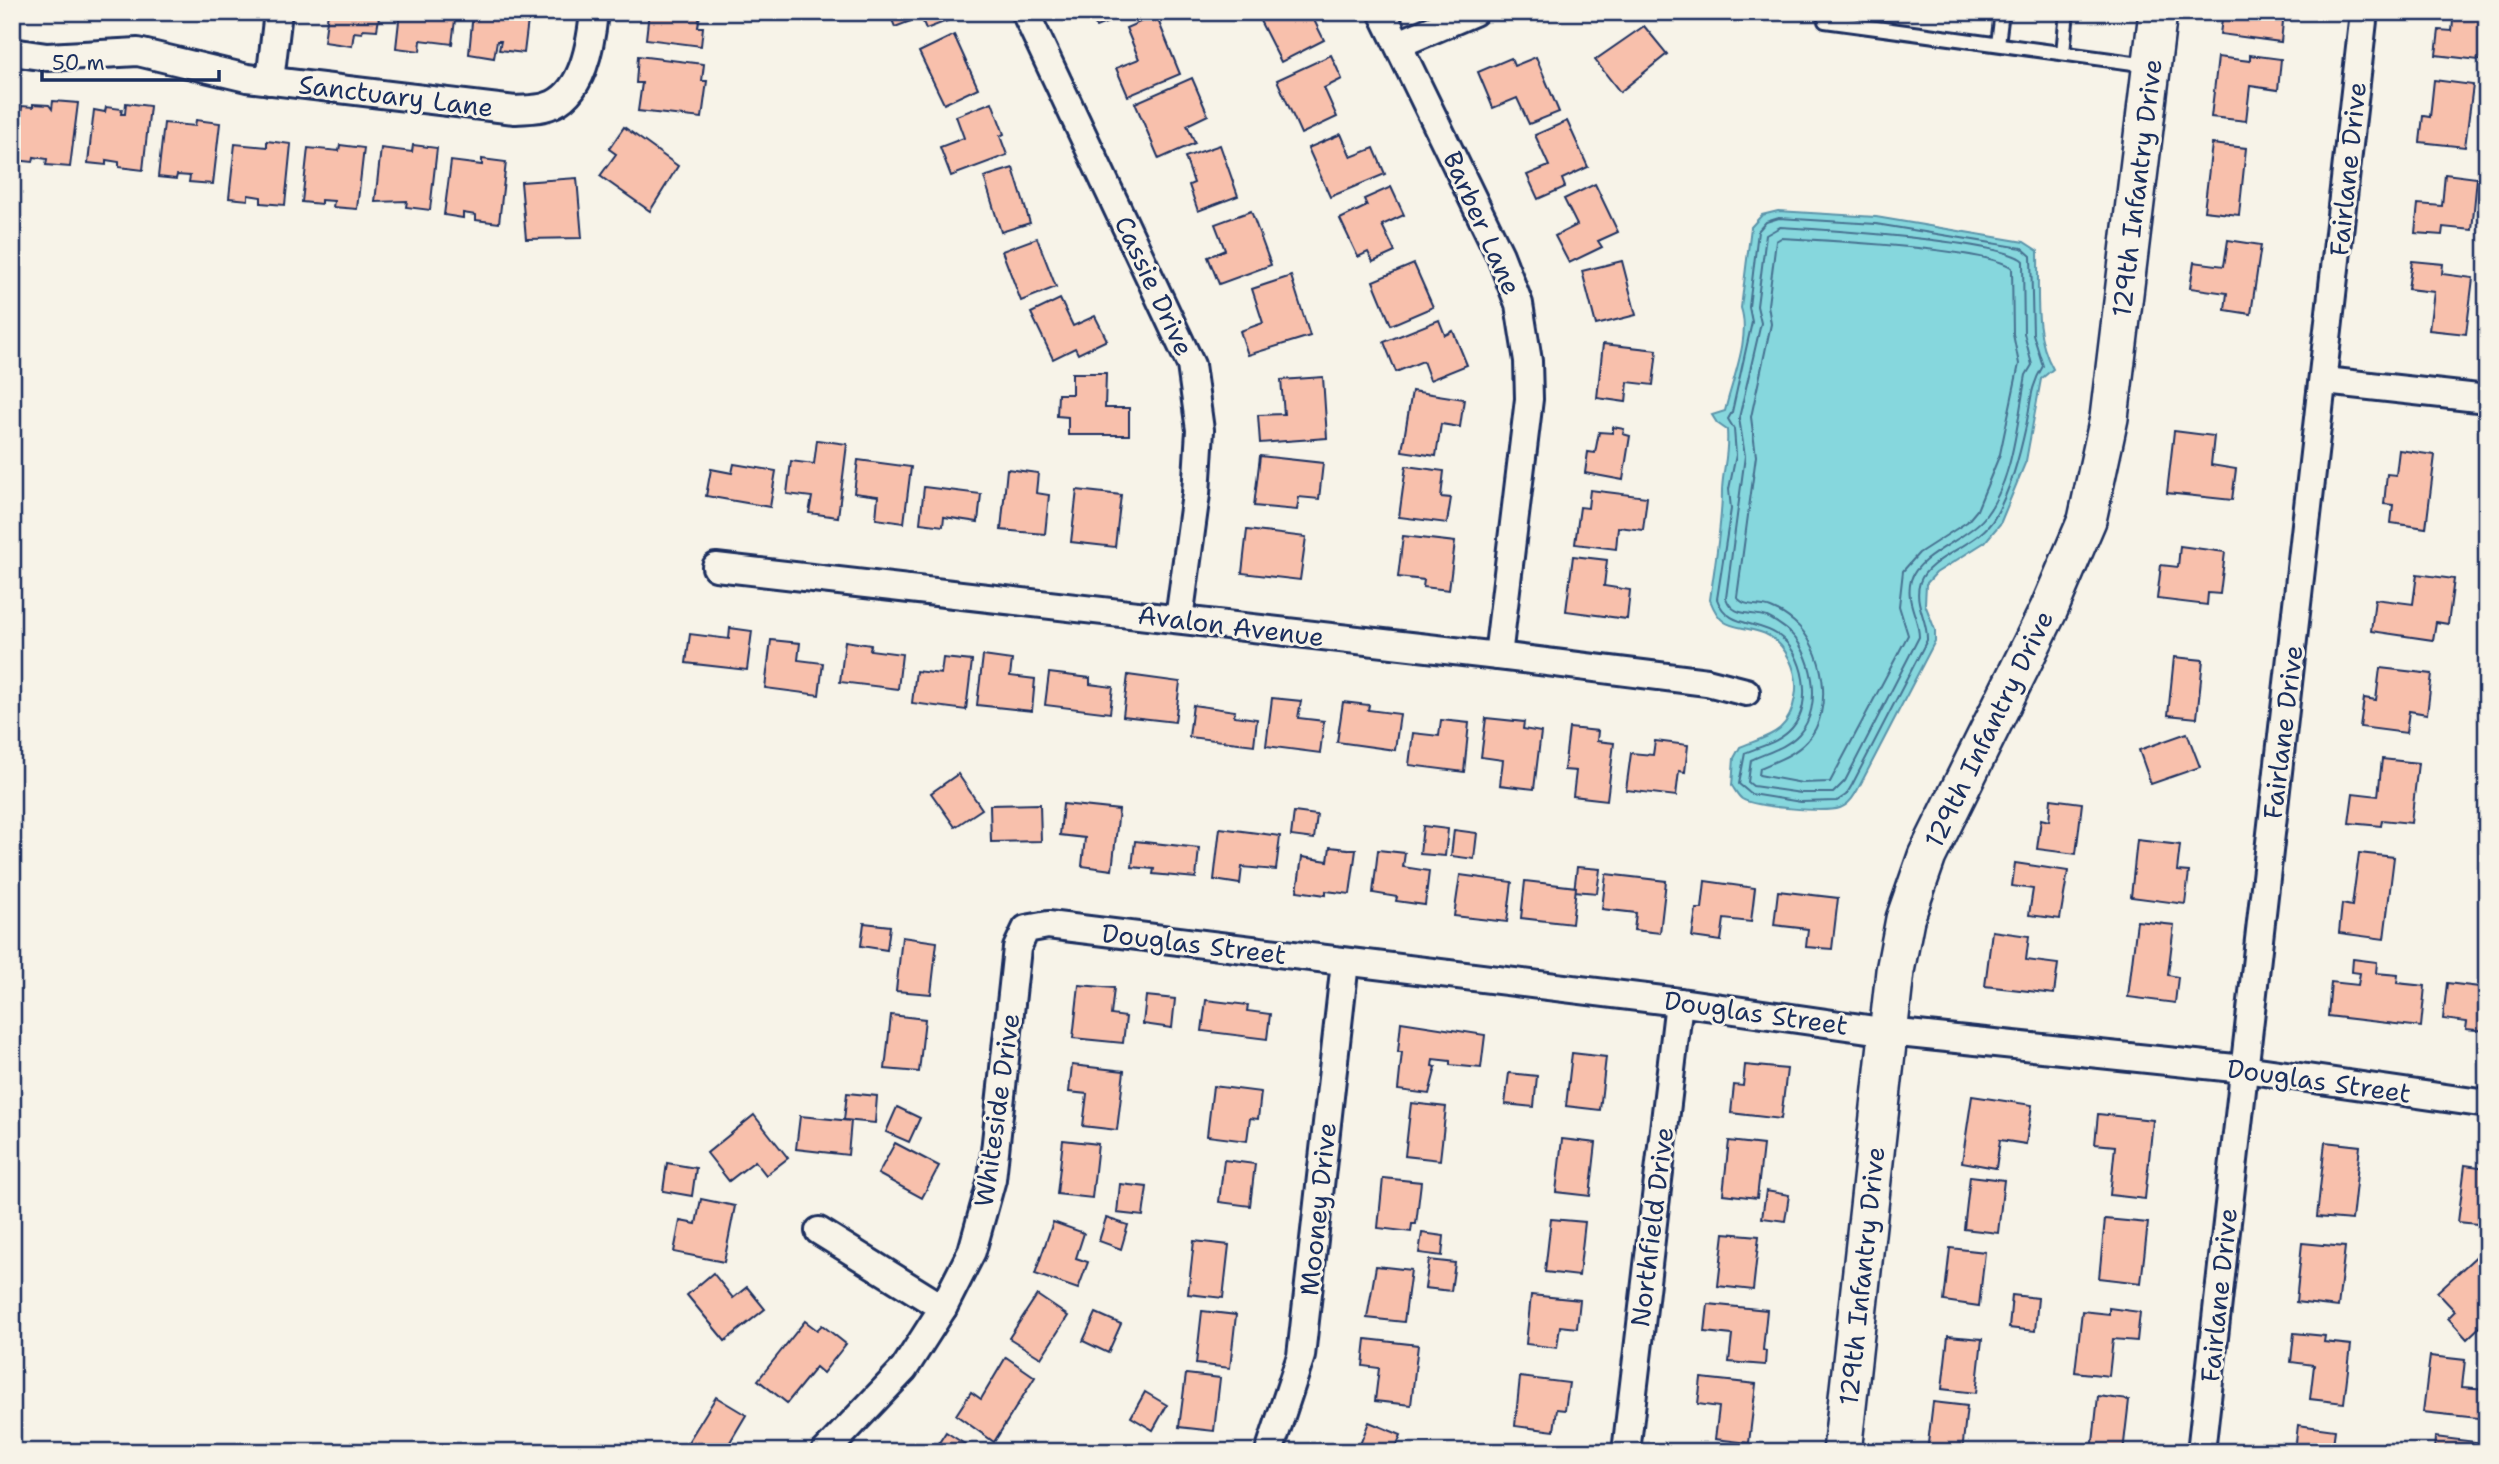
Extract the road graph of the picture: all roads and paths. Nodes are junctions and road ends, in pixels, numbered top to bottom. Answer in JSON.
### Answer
{"nodes":[{"id":1,"x":278,"y":12,"type":"edge"},
{"id":2,"x":594,"y":12,"type":"edge"},
{"id":3,"x":1026,"y":12,"type":"edge"},
{"id":4,"x":1382,"y":12,"type":"edge"},
{"id":5,"x":1474,"y":12,"type":"edge"},
{"id":6,"x":1826,"y":12,"type":"edge"},
{"id":7,"x":2002,"y":12,"type":"edge"},
{"id":8,"x":2067,"y":12,"type":"edge"},
{"id":9,"x":2158,"y":12,"type":"edge"},
{"id":10,"x":2364,"y":12,"type":"edge"},
{"id":11,"x":1399,"y":44,"type":"junction"},
{"id":12,"x":1998,"y":44,"type":"junction"},
{"id":13,"x":12,"y":52,"type":"edge"},
{"id":14,"x":2063,"y":53,"type":"junction"},
{"id":15,"x":2152,"y":66,"type":"junction"},
{"id":16,"x":270,"y":81,"type":"junction"},
{"id":17,"x":2325,"y":381,"type":"junction"},
{"id":18,"x":2487,"y":399,"type":"edge"},
{"id":19,"x":716,"y":567,"type":"dead end"},
{"id":20,"x":1179,"y":620,"type":"junction"},
{"id":21,"x":1498,"y":656,"type":"junction"},
{"id":22,"x":1746,"y":692,"type":"dead end"},
{"id":23,"x":1026,"y":929,"type":"joint"},
{"id":24,"x":1345,"y":962,"type":"junction"},
{"id":25,"x":1679,"y":1002,"type":"junction"},
{"id":26,"x":1889,"y":1032,"type":"junction"},
{"id":27,"x":2244,"y":1069,"type":"junction"},
{"id":28,"x":2487,"y":1104,"type":"edge"},
{"id":29,"x":819,"y":1231,"type":"dead end"},
{"id":30,"x":943,"y":1308,"type":"junction"},
{"id":31,"x":825,"y":1452,"type":"edge"},
{"id":32,"x":1269,"y":1452,"type":"edge"},
{"id":33,"x":1626,"y":1452,"type":"edge"},
{"id":34,"x":1842,"y":1452,"type":"edge"},
{"id":35,"x":2202,"y":1452,"type":"edge"}],
"edges":[{"from":1,"to":16,"type":"street"},
{"from":2,"to":16,"type":"street","name":"Sanctuary Lane"},
{"from":3,"to":20,"type":"street","name":"Cassie Drive"},
{"from":4,"to":11,"type":"street","name":"Barber Lane"},
{"from":5,"to":11,"type":"street"},
{"from":6,"to":12,"type":"lane"},
{"from":7,"to":12,"type":"lane"},
{"from":8,"to":14,"type":"lane"},
{"from":9,"to":15,"type":"street","name":"129th Infantry Drive"},
{"from":10,"to":17,"type":"street","name":"Fairlane Drive"},
{"from":11,"to":21,"type":"street","name":"Barber Lane"},
{"from":12,"to":14,"type":"lane"},
{"from":13,"to":16,"type":"street","name":"Sanctuary Lane"},
{"from":14,"to":15,"type":"lane"},
{"from":15,"to":26,"type":"street","name":"129th Infantry Drive"},
{"from":17,"to":18,"type":"street"},
{"from":17,"to":27,"type":"street","name":"Fairlane Drive"},
{"from":19,"to":20,"type":"street","name":"Avalon Avenue"},
{"from":20,"to":21,"type":"street","name":"Avalon Avenue"},
{"from":21,"to":22,"type":"street","name":"Avalon Avenue"},
{"from":23,"to":24,"type":"street","name":"Douglas Street"},
{"from":23,"to":30,"type":"street","name":"Whiteside Drive"},
{"from":24,"to":25,"type":"street","name":"Douglas Street"},
{"from":24,"to":32,"type":"street","name":"Mooney Drive"},
{"from":25,"to":26,"type":"street","name":"Douglas Street"},
{"from":25,"to":33,"type":"street","name":"Northfield Drive"},
{"from":26,"to":27,"type":"street","name":"Douglas Street"},
{"from":26,"to":34,"type":"street","name":"129th Infantry Drive"},
{"from":27,"to":28,"type":"street","name":"Douglas Street"},
{"from":27,"to":35,"type":"street","name":"Fairlane Drive"},
{"from":29,"to":30,"type":"street"},
{"from":30,"to":31,"type":"street","name":"Whiteside Drive"}]}
